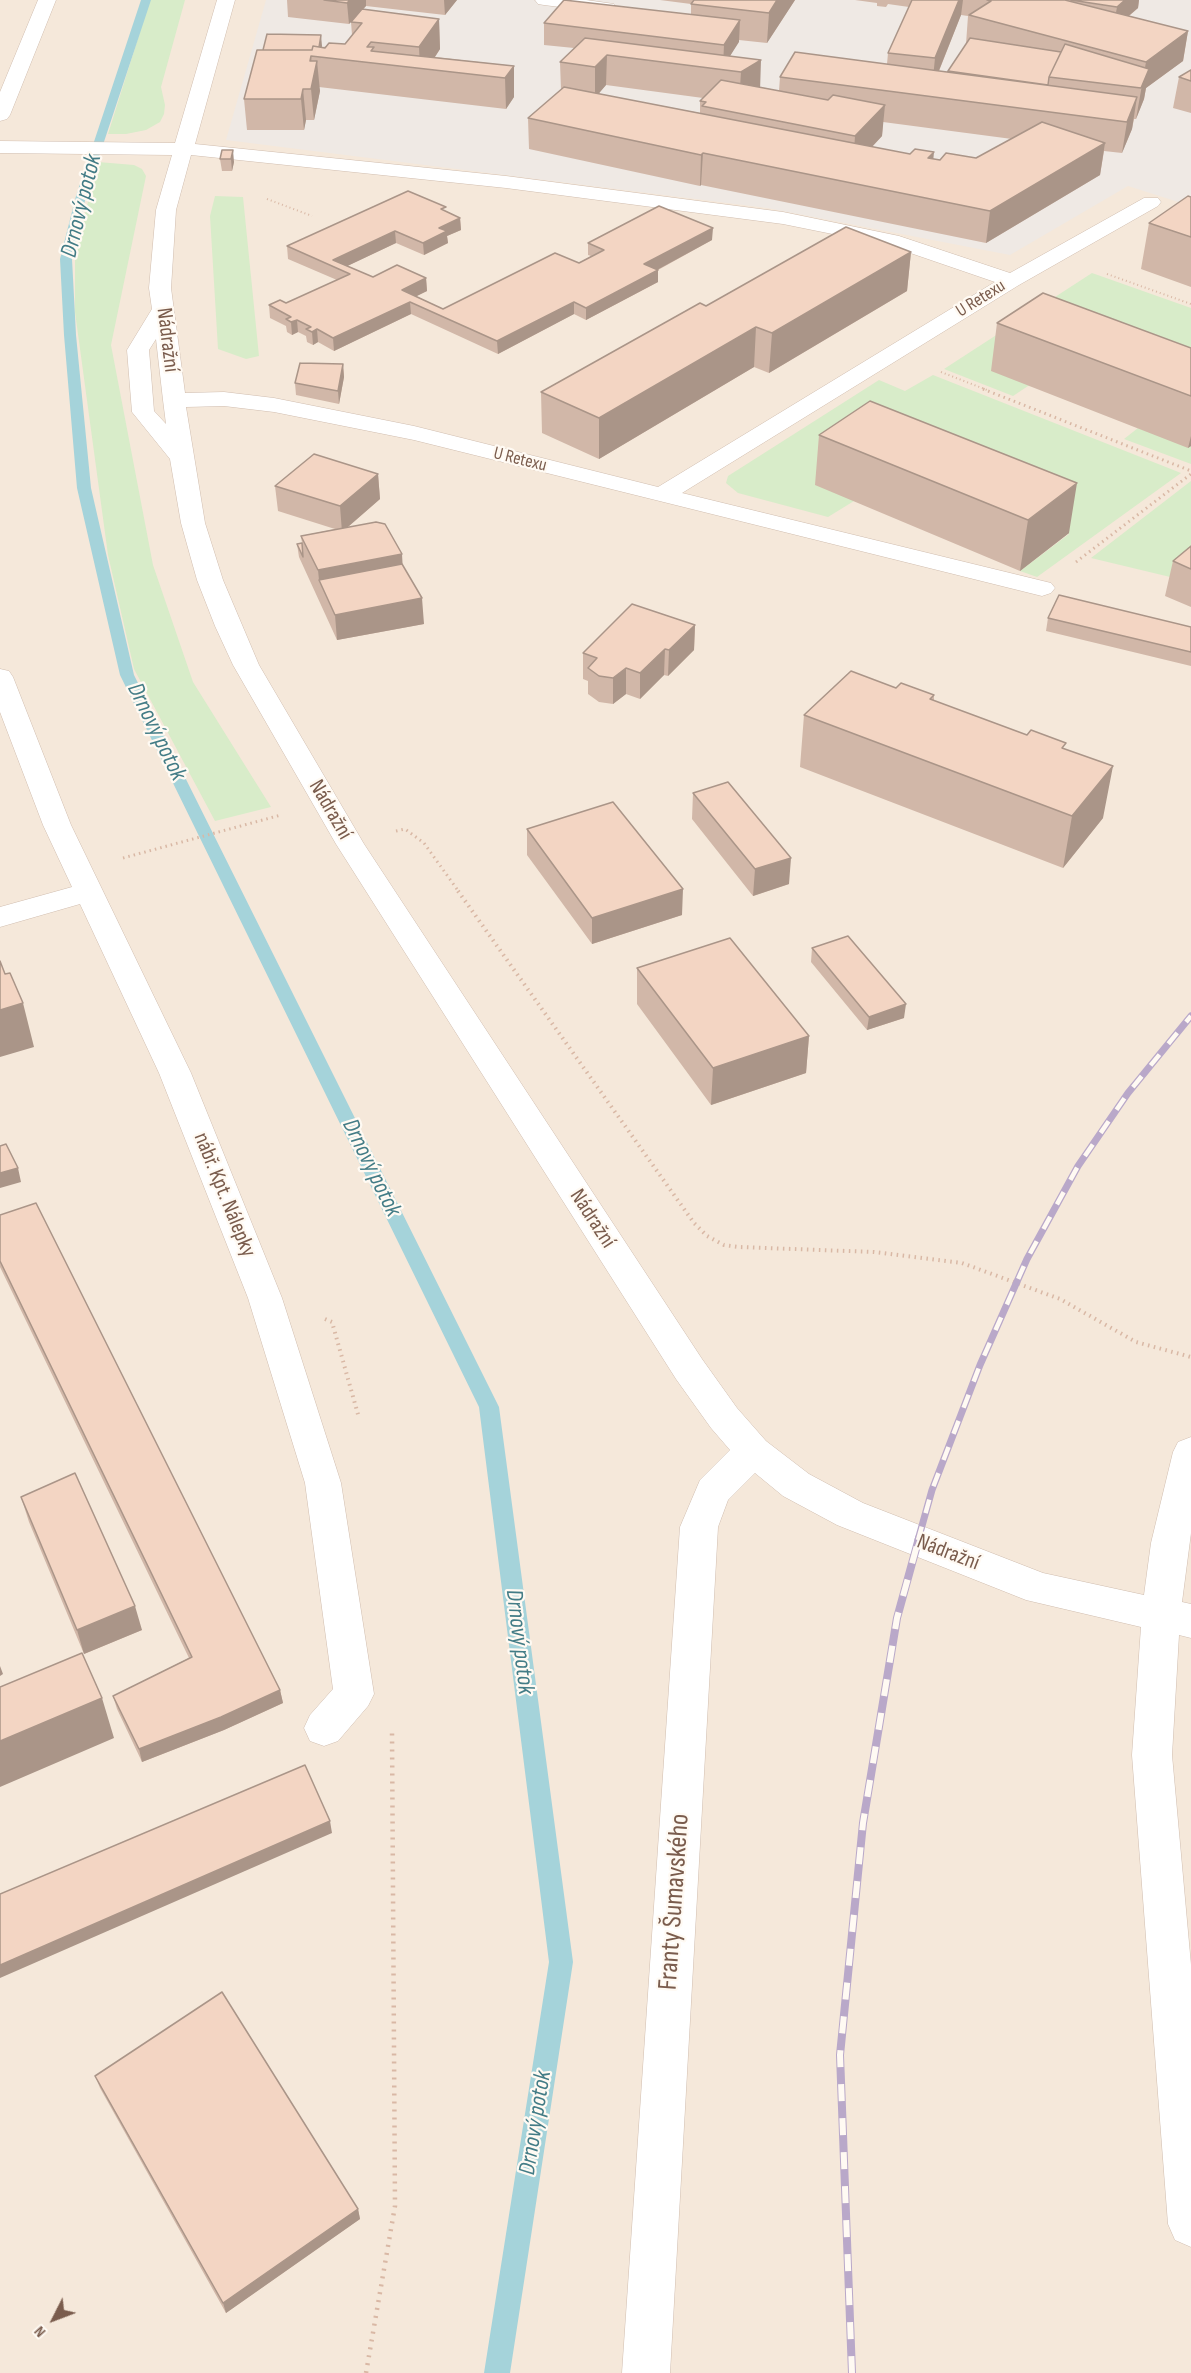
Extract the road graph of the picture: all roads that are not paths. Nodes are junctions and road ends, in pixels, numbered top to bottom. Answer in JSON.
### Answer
{"nodes":[{"id":1,"x":47,"y":0,"type":"edge"},
{"id":2,"x":226,"y":0,"type":"edge"},
{"id":3,"x":544,"y":0,"type":"edge"},
{"id":4,"x":624,"y":9,"type":"edge"},
{"id":5,"x":0,"y":115,"type":"edge"},
{"id":6,"x":0,"y":147,"type":"edge"},
{"id":7,"x":186,"y":149,"type":"junction"},
{"id":8,"x":1151,"y":202,"type":"dead end"},
{"id":9,"x":1012,"y":281,"type":"junction"},
{"id":10,"x":163,"y":309,"type":"junction"},
{"id":11,"x":174,"y":400,"type":"junction"},
{"id":12,"x":182,"y":458,"type":"junction"},
{"id":13,"x":662,"y":495,"type":"junction"},
{"id":14,"x":1042,"y":588,"type":"road end"},
{"id":15,"x":0,"y":677,"type":"edge"},
{"id":16,"x":88,"y":892,"type":"junction"},
{"id":17,"x":0,"y":917,"type":"edge"},
{"id":18,"x":753,"y":1451,"type":"junction"},
{"id":19,"x":1191,"y":1452,"type":"edge"},
{"id":20,"x":1176,"y":1617,"type":"edge"},
{"id":21,"x":324,"y":1728,"type":"dead end"},
{"id":22,"x":1191,"y":2224,"type":"edge"},
{"id":23,"x":646,"y":2373,"type":"edge"}],
"edges":[{"from":1,"to":5,"type":"street"},
{"from":2,"to":7,"type":"street","name":"Nádražní"},
{"from":3,"to":4,"type":"street"},
{"from":6,"to":7,"type":"street","name":"U Retexu"},
{"from":7,"to":9,"type":"street","name":"U Retexu"},
{"from":7,"to":10,"type":"street","name":"Nádražní"},
{"from":8,"to":9,"type":"street"},
{"from":9,"to":13,"type":"street","name":"U Retexu"},
{"from":10,"to":11,"type":"street","name":"Nádražní"},
{"from":10,"to":12,"type":"street"},
{"from":11,"to":12,"type":"street","name":"Nádražní"},
{"from":11,"to":13,"type":"street","name":"U Retexu"},
{"from":12,"to":18,"type":"street","name":"Nádražní"},
{"from":13,"to":14,"type":"street"},
{"from":15,"to":16,"type":"street","name":"nábř. Kpt. Nálepky"},
{"from":16,"to":17,"type":"street"},
{"from":16,"to":21,"type":"street","name":"nábř. Kpt. Nálepky"},
{"from":18,"to":20,"type":"street","name":"Nádražní"},
{"from":18,"to":23,"type":"street","name":"Franty Šumavského"},
{"from":19,"to":20,"type":"street"},
{"from":20,"to":22,"type":"street"}]}
